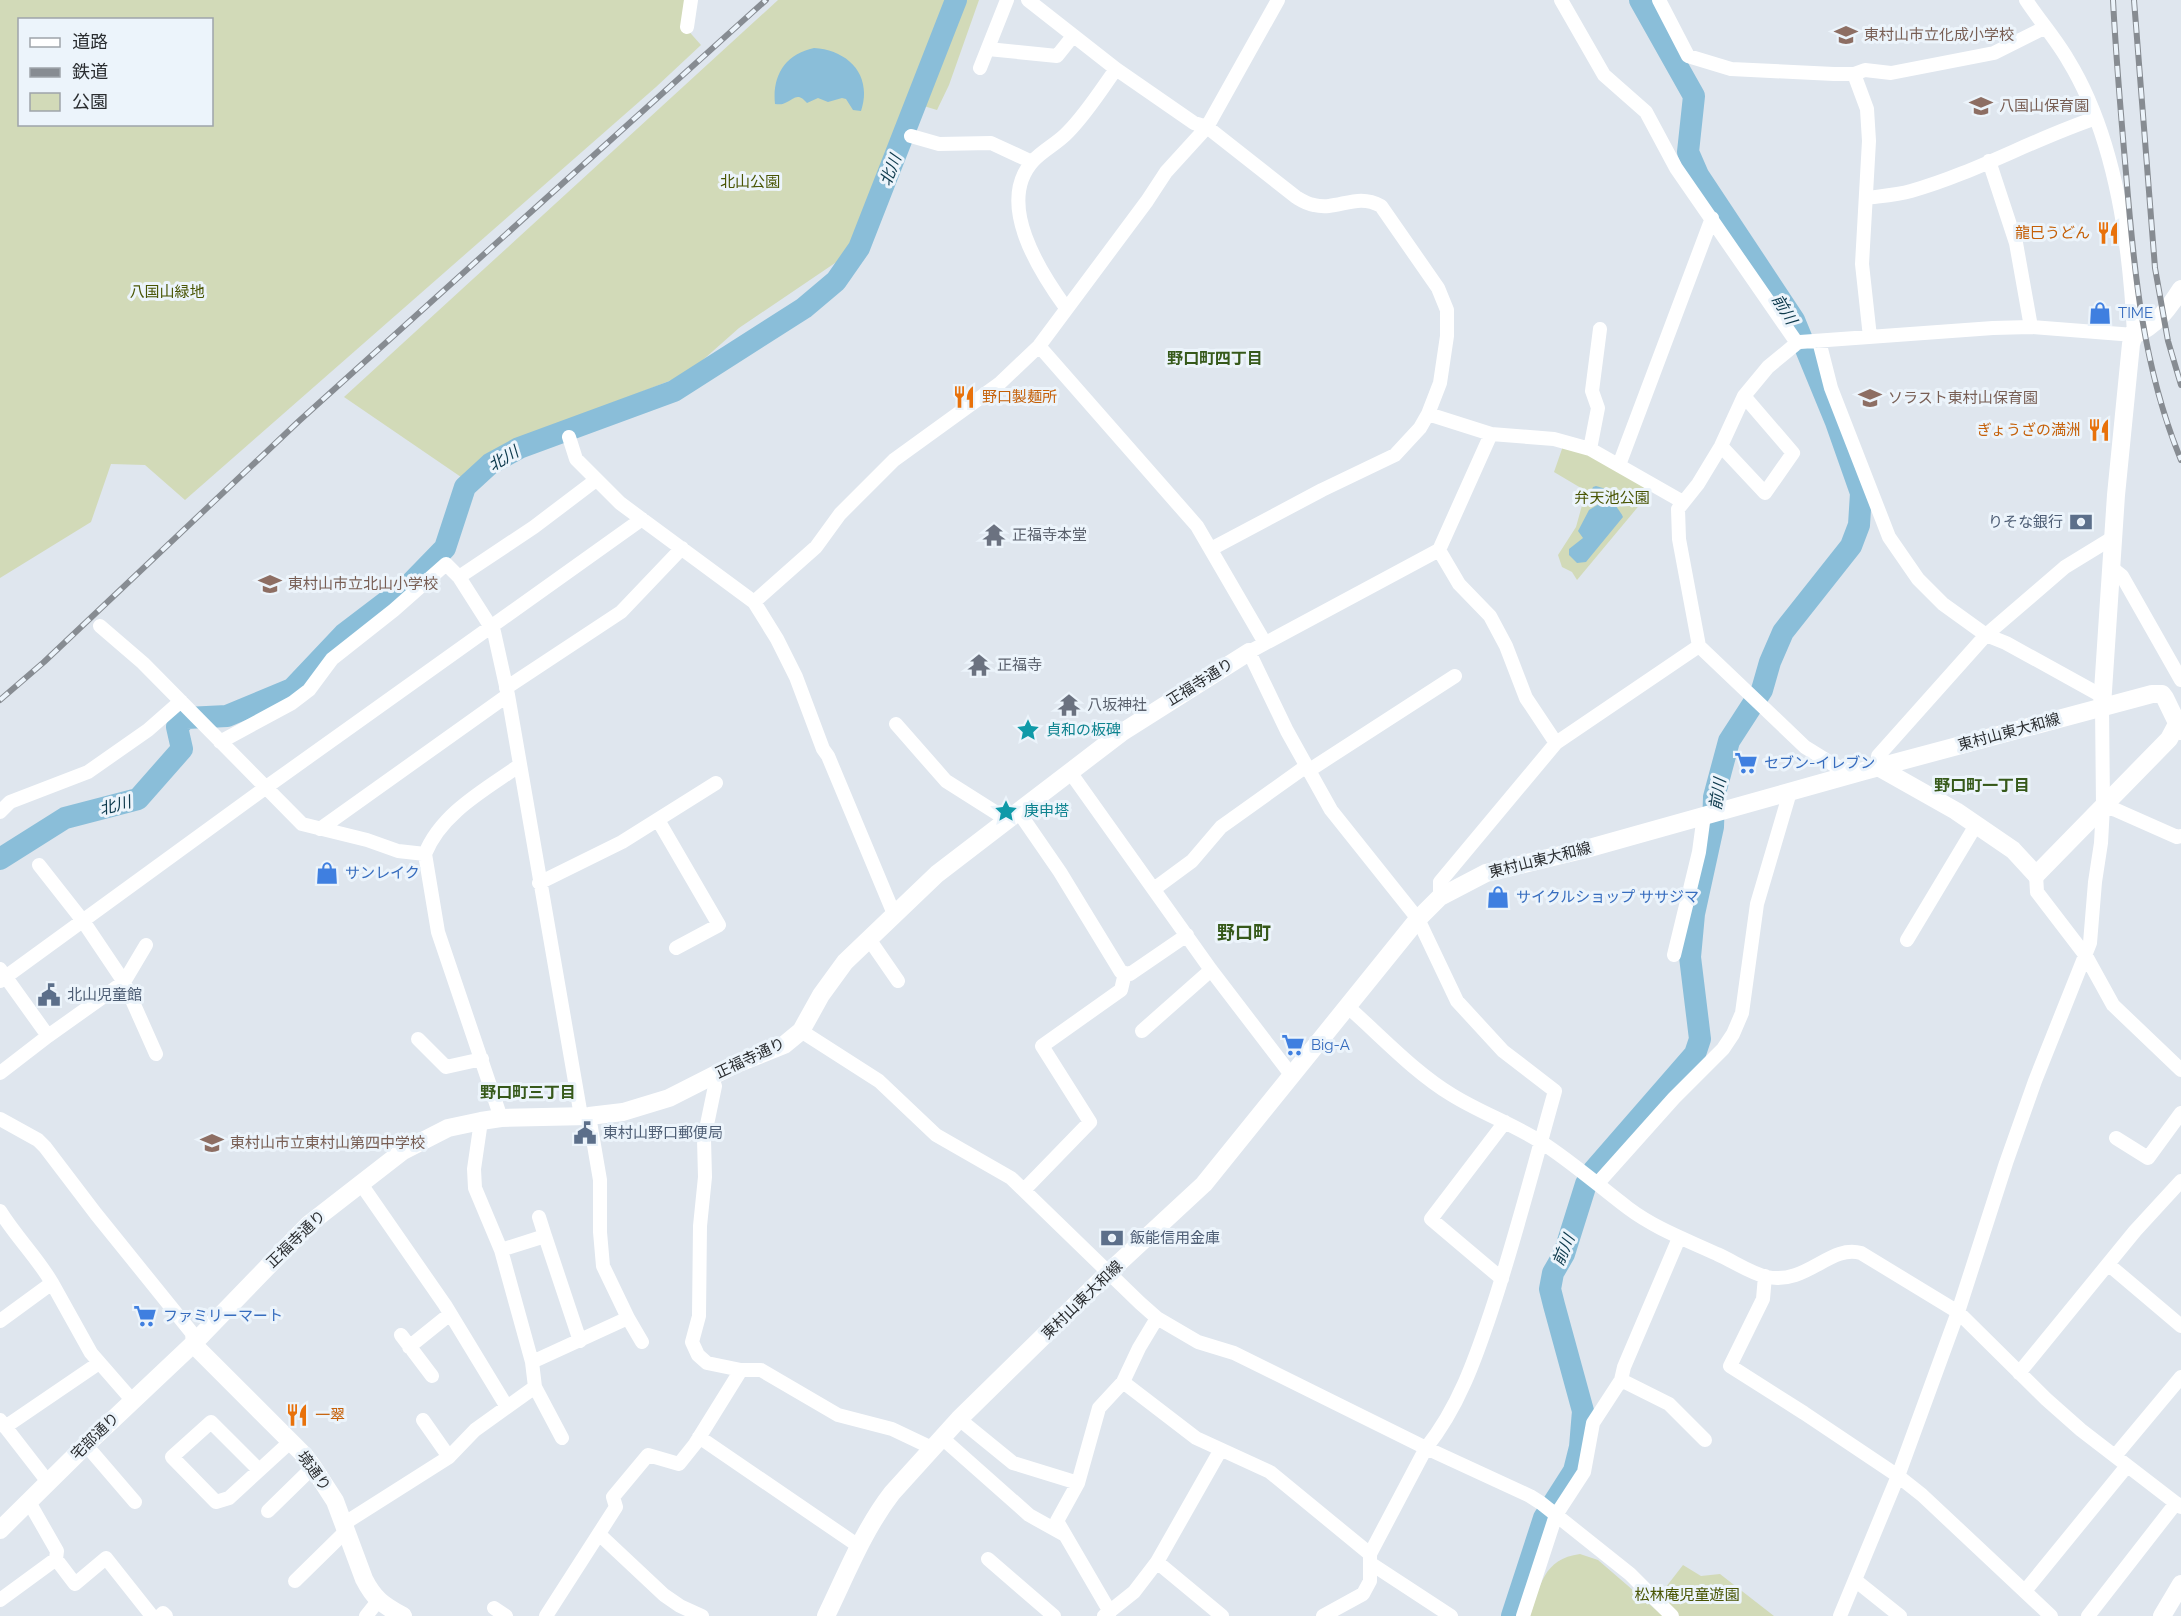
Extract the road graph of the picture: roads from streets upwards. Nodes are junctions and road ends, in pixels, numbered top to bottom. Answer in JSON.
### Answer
{"nodes":[{"id":1,"x":691,"y":0,"type":"edge"},
{"id":2,"x":1007,"y":0,"type":"edge"},
{"id":3,"x":1028,"y":0,"type":"edge"},
{"id":4,"x":1278,"y":0,"type":"edge"},
{"id":5,"x":1561,"y":0,"type":"edge"},
{"id":6,"x":1659,"y":0,"type":"edge"},
{"id":7,"x":2026,"y":0,"type":"edge"},
{"id":8,"x":687,"y":27,"type":"dead end"},
{"id":9,"x":2044,"y":28,"type":"junction"},
{"id":10,"x":1073,"y":36,"type":"junction"},
{"id":11,"x":988,"y":49,"type":"junction"},
{"id":12,"x":980,"y":68,"type":"dead end"},
{"id":13,"x":1116,"y":69,"type":"junction"},
{"id":14,"x":1854,"y":74,"type":"junction"},
{"id":15,"x":2096,"y":117,"type":"junction"},
{"id":16,"x":1207,"y":128,"type":"junction"},
{"id":17,"x":911,"y":136,"type":"dead end"},
{"id":18,"x":1989,"y":161,"type":"junction"},
{"id":19,"x":1032,"y":162,"type":"junction"},
{"id":20,"x":1866,"y":198,"type":"junction"},
{"id":21,"x":1712,"y":218,"type":"junction"},
{"id":22,"x":2178,"y":300,"type":"edge"},
{"id":23,"x":1066,"y":308,"type":"junction"},
{"id":24,"x":2031,"y":327,"type":"junction"},
{"id":25,"x":1600,"y":329,"type":"dead end"},
{"id":26,"x":2134,"y":335,"type":"junction"},
{"id":27,"x":1870,"y":337,"type":"junction"},
{"id":28,"x":1820,"y":341,"type":"junction"},
{"id":29,"x":1799,"y":343,"type":"junction"},
{"id":30,"x":1039,"y":346,"type":"junction"},
{"id":31,"x":1744,"y":396,"type":"junction"},
{"id":32,"x":1428,"y":414,"type":"junction"},
{"id":33,"x":1491,"y":434,"type":"junction"},
{"id":34,"x":569,"y":437,"type":"dead end"},
{"id":35,"x":1721,"y":446,"type":"junction"},
{"id":36,"x":1590,"y":449,"type":"junction"},
{"id":37,"x":1619,"y":465,"type":"junction"},
{"id":38,"x":596,"y":480,"type":"junction"},
{"id":39,"x":1683,"y":502,"type":"junction"},
{"id":40,"x":642,"y":519,"type":"junction"},
{"id":41,"x":2114,"y":537,"type":"junction"},
{"id":42,"x":682,"y":548,"type":"junction"},
{"id":43,"x":1211,"y":549,"type":"junction"},
{"id":44,"x":1439,"y":550,"type":"junction"},
{"id":45,"x":2112,"y":568,"type":"junction"},
{"id":46,"x":459,"y":577,"type":"junction"},
{"id":47,"x":754,"y":602,"type":"junction"},
{"id":48,"x":100,"y":626,"type":"dead end"},
{"id":49,"x":491,"y":626,"type":"junction"},
{"id":50,"x":1986,"y":635,"type":"junction"},
{"id":51,"x":1265,"y":643,"type":"junction"},
{"id":52,"x":1699,"y":646,"type":"junction"},
{"id":53,"x":1249,"y":652,"type":"junction"},
{"id":54,"x":1455,"y":676,"type":"dead end"},
{"id":55,"x":2181,"y":680,"type":"edge"},
{"id":56,"x":507,"y":692,"type":"junction"},
{"id":57,"x":2162,"y":694,"type":"junction"},
{"id":58,"x":2102,"y":701,"type":"junction"},
{"id":59,"x":185,"y":706,"type":"junction"},
{"id":60,"x":896,"y":724,"type":"dead end"},
{"id":61,"x":2180,"y":724,"type":"edge"},
{"id":62,"x":216,"y":738,"type":"junction"},
{"id":63,"x":1556,"y":743,"type":"junction"},
{"id":64,"x":520,"y":765,"type":"junction"},
{"id":65,"x":1307,"y":769,"type":"junction"},
{"id":66,"x":1871,"y":769,"type":"junction"},
{"id":67,"x":1070,"y":772,"type":"junction"},
{"id":68,"x":716,"y":783,"type":"dead end"},
{"id":69,"x":265,"y":788,"type":"junction"},
{"id":70,"x":1790,"y":792,"type":"junction"},
{"id":71,"x":2103,"y":807,"type":"junction"},
{"id":72,"x":0,"y":812,"type":"edge"},
{"id":73,"x":1712,"y":813,"type":"junction"},
{"id":74,"x":1012,"y":815,"type":"junction"},
{"id":75,"x":658,"y":820,"type":"junction"},
{"id":76,"x":1976,"y":825,"type":"junction"},
{"id":77,"x":320,"y":829,"type":"junction"},
{"id":78,"x":2181,"y":836,"type":"edge"},
{"id":79,"x":425,"y":854,"type":"junction"},
{"id":80,"x":39,"y":865,"type":"dead end"},
{"id":81,"x":2036,"y":876,"type":"junction"},
{"id":82,"x":539,"y":883,"type":"junction"},
{"id":83,"x":1154,"y":889,"type":"junction"},
{"id":84,"x":1440,"y":897,"type":"junction"},
{"id":85,"x":894,"y":914,"type":"junction"},
{"id":86,"x":1418,"y":919,"type":"junction"},
{"id":87,"x":82,"y":921,"type":"junction"},
{"id":88,"x":1187,"y":935,"type":"junction"},
{"id":89,"x":869,"y":939,"type":"junction"},
{"id":90,"x":1907,"y":940,"type":"dead end"},
{"id":91,"x":146,"y":945,"type":"dead end"},
{"id":92,"x":676,"y":948,"type":"dead end"},
{"id":93,"x":1674,"y":955,"type":"dead end"},
{"id":94,"x":2085,"y":956,"type":"junction"},
{"id":95,"x":1211,"y":970,"type":"junction"},
{"id":96,"x":1125,"y":973,"type":"junction"},
{"id":97,"x":2,"y":975,"type":"edge"},
{"id":98,"x":898,"y":981,"type":"dead end"},
{"id":99,"x":124,"y":982,"type":"junction"},
{"id":100,"x":1348,"y":1007,"type":"junction"},
{"id":101,"x":801,"y":1031,"type":"junction"},
{"id":102,"x":1142,"y":1031,"type":"dead end"},
{"id":103,"x":48,"y":1036,"type":"junction"},
{"id":104,"x":418,"y":1040,"type":"dead end"},
{"id":105,"x":156,"y":1054,"type":"dead end"},
{"id":106,"x":482,"y":1059,"type":"junction"},
{"id":107,"x":2181,"y":1070,"type":"edge"},
{"id":108,"x":0,"y":1073,"type":"edge"},
{"id":109,"x":1292,"y":1076,"type":"junction"},
{"id":110,"x":711,"y":1077,"type":"junction"},
{"id":111,"x":2181,"y":1113,"type":"edge"},
{"id":112,"x":585,"y":1116,"type":"junction"},
{"id":113,"x":501,"y":1118,"type":"junction"},
{"id":114,"x":0,"y":1119,"type":"edge"},
{"id":115,"x":481,"y":1121,"type":"junction"},
{"id":116,"x":1505,"y":1122,"type":"junction"},
{"id":117,"x":2116,"y":1138,"type":"dead end"},
{"id":118,"x":1541,"y":1142,"type":"junction"},
{"id":119,"x":1592,"y":1178,"type":"junction"},
{"id":120,"x":2181,"y":1182,"type":"edge"},
{"id":121,"x":361,"y":1184,"type":"junction"},
{"id":122,"x":1024,"y":1190,"type":"junction"},
{"id":123,"x":0,"y":1211,"type":"edge"},
{"id":124,"x":539,"y":1216,"type":"dead end"},
{"id":125,"x":545,"y":1236,"type":"junction"},
{"id":126,"x":1679,"y":1238,"type":"junction"},
{"id":127,"x":501,"y":1250,"type":"junction"},
{"id":128,"x":2109,"y":1265,"type":"junction"},
{"id":129,"x":1109,"y":1272,"type":"junction"},
{"id":130,"x":1765,"y":1276,"type":"junction"},
{"id":131,"x":1502,"y":1279,"type":"junction"},
{"id":132,"x":52,"y":1283,"type":"junction"},
{"id":133,"x":1958,"y":1312,"type":"junction"},
{"id":134,"x":450,"y":1314,"type":"junction"},
{"id":135,"x":628,"y":1318,"type":"junction"},
{"id":136,"x":1157,"y":1318,"type":"junction"},
{"id":137,"x":0,"y":1321,"type":"edge"},
{"id":138,"x":2181,"y":1326,"type":"edge"},
{"id":139,"x":580,"y":1341,"type":"junction"},
{"id":140,"x":642,"y":1342,"type":"dead end"},
{"id":141,"x":193,"y":1344,"type":"junction"},
{"id":142,"x":532,"y":1362,"type":"junction"},
{"id":143,"x":99,"y":1363,"type":"junction"},
{"id":144,"x":741,"y":1370,"type":"junction"},
{"id":145,"x":2019,"y":1373,"type":"junction"},
{"id":146,"x":432,"y":1376,"type":"dead end"},
{"id":147,"x":2181,"y":1377,"type":"edge"},
{"id":148,"x":1622,"y":1380,"type":"junction"},
{"id":149,"x":1123,"y":1382,"type":"junction"},
{"id":150,"x":535,"y":1387,"type":"junction"},
{"id":151,"x":132,"y":1400,"type":"junction"},
{"id":152,"x":507,"y":1407,"type":"junction"},
{"id":153,"x":959,"y":1419,"type":"junction"},
{"id":154,"x":423,"y":1420,"type":"dead end"},
{"id":155,"x":3,"y":1423,"type":"edge"},
{"id":156,"x":699,"y":1437,"type":"junction"},
{"id":157,"x":562,"y":1438,"type":"dead end"},
{"id":158,"x":1705,"y":1440,"type":"dead end"},
{"id":159,"x":290,"y":1442,"type":"junction"},
{"id":160,"x":937,"y":1443,"type":"junction"},
{"id":161,"x":86,"y":1445,"type":"junction"},
{"id":162,"x":1426,"y":1448,"type":"junction"},
{"id":163,"x":1220,"y":1451,"type":"junction"},
{"id":164,"x":2115,"y":1456,"type":"junction"},
{"id":165,"x":449,"y":1457,"type":"junction"},
{"id":166,"x":2127,"y":1466,"type":"junction"},
{"id":167,"x":313,"y":1467,"type":"junction"},
{"id":168,"x":259,"y":1470,"type":"junction"},
{"id":169,"x":1898,"y":1476,"type":"junction"},
{"id":170,"x":48,"y":1482,"type":"junction"},
{"id":171,"x":1078,"y":1483,"type":"junction"},
{"id":172,"x":28,"y":1502,"type":"junction"},
{"id":173,"x":135,"y":1502,"type":"dead end"},
{"id":174,"x":2179,"y":1505,"type":"edge"},
{"id":175,"x":1550,"y":1510,"type":"junction"},
{"id":176,"x":268,"y":1511,"type":"dead end"},
{"id":177,"x":346,"y":1527,"type":"junction"},
{"id":178,"x":0,"y":1530,"type":"edge"},
{"id":179,"x":1063,"y":1534,"type":"junction"},
{"id":180,"x":600,"y":1535,"type":"junction"},
{"id":181,"x":860,"y":1547,"type":"junction"},
{"id":182,"x":1370,"y":1558,"type":"junction"},
{"id":183,"x":56,"y":1559,"type":"junction"},
{"id":184,"x":988,"y":1559,"type":"dead end"},
{"id":185,"x":1157,"y":1562,"type":"junction"},
{"id":186,"x":1855,"y":1580,"type":"junction"},
{"id":187,"x":295,"y":1581,"type":"dead end"},
{"id":188,"x":2181,"y":1584,"type":"edge"},
{"id":189,"x":2025,"y":1591,"type":"junction"},
{"id":190,"x":0,"y":1600,"type":"edge"},
{"id":191,"x":378,"y":1601,"type":"junction"},
{"id":192,"x":494,"y":1608,"type":"dead end"},
{"id":193,"x":1113,"y":1613,"type":"edge"},
{"id":194,"x":152,"y":1616,"type":"edge"},
{"id":195,"x":160,"y":1616,"type":"edge"},
{"id":196,"x":166,"y":1616,"type":"edge"},
{"id":197,"x":366,"y":1616,"type":"edge"},
{"id":198,"x":403,"y":1616,"type":"edge"},
{"id":199,"x":506,"y":1616,"type":"edge"},
{"id":200,"x":546,"y":1616,"type":"edge"},
{"id":201,"x":702,"y":1616,"type":"edge"},
{"id":202,"x":826,"y":1616,"type":"edge"},
{"id":203,"x":1054,"y":1616,"type":"edge"},
{"id":204,"x":1222,"y":1616,"type":"edge"},
{"id":205,"x":1323,"y":1616,"type":"edge"},
{"id":206,"x":1451,"y":1616,"type":"edge"},
{"id":207,"x":1523,"y":1616,"type":"edge"},
{"id":208,"x":1672,"y":1616,"type":"edge"},
{"id":209,"x":1840,"y":1616,"type":"edge"},
{"id":210,"x":1900,"y":1616,"type":"edge"},
{"id":211,"x":2051,"y":1616,"type":"edge"},
{"id":212,"x":2088,"y":1616,"type":"edge"},
{"id":213,"x":2162,"y":1616,"type":"edge"}],
"edges":[{"from":1,"to":8,"type":"street"},
{"from":2,"to":11,"type":"street"},
{"from":3,"to":10,"type":"street"},
{"from":4,"to":16,"type":"street"},
{"from":5,"to":21,"type":"street"},
{"from":6,"to":14,"type":"street"},
{"from":7,"to":9,"type":"street"},
{"from":9,"to":14,"type":"street"},
{"from":9,"to":15,"type":"street"},
{"from":10,"to":11,"type":"street"},
{"from":10,"to":13,"type":"street"},
{"from":11,"to":12,"type":"street"},
{"from":13,"to":16,"type":"street"},
{"from":13,"to":19,"type":"street"},
{"from":14,"to":20,"type":"street"},
{"from":15,"to":18,"type":"street"},
{"from":15,"to":26,"type":"street"},
{"from":16,"to":23,"type":"street"},
{"from":16,"to":32,"type":"street"},
{"from":17,"to":19,"type":"street"},
{"from":18,"to":20,"type":"street"},
{"from":18,"to":24,"type":"street"},
{"from":19,"to":23,"type":"street"},
{"from":20,"to":27,"type":"street"},
{"from":21,"to":29,"type":"street"},
{"from":21,"to":37,"type":"street"},
{"from":22,"to":26,"type":"street"},
{"from":23,"to":30,"type":"street"},
{"from":24,"to":26,"type":"street"},
{"from":24,"to":27,"type":"street"},
{"from":25,"to":36,"type":"street"},
{"from":26,"to":41,"type":"street"},
{"from":27,"to":28,"type":"street"},
{"from":28,"to":29,"type":"street"},
{"from":28,"to":50,"type":"street"},
{"from":29,"to":31,"type":"street"},
{"from":30,"to":43,"type":"street"},
{"from":30,"to":47,"type":"street"},
{"from":31,"to":35,"type":"street"},
{"from":31,"to":35,"type":"street"},
{"from":32,"to":33,"type":"street"},
{"from":32,"to":43,"type":"street"},
{"from":33,"to":36,"type":"street"},
{"from":33,"to":44,"type":"street"},
{"from":34,"to":38,"type":"street"},
{"from":35,"to":39,"type":"street"},
{"from":36,"to":37,"type":"street"},
{"from":37,"to":39,"type":"street"},
{"from":38,"to":40,"type":"street"},
{"from":38,"to":46,"type":"street"},
{"from":39,"to":52,"type":"street"},
{"from":40,"to":42,"type":"street"},
{"from":40,"to":49,"type":"street"},
{"from":41,"to":45,"type":"street"},
{"from":41,"to":50,"type":"street"},
{"from":42,"to":47,"type":"street"},
{"from":42,"to":56,"type":"street"},
{"from":43,"to":51,"type":"street"},
{"from":44,"to":51,"type":"street"},
{"from":44,"to":63,"type":"street"},
{"from":45,"to":55,"type":"street"},
{"from":45,"to":58,"type":"street"},
{"from":46,"to":49,"type":"street"},
{"from":46,"to":62,"type":"street"},
{"from":47,"to":85,"type":"street"},
{"from":48,"to":59,"type":"street"},
{"from":49,"to":56,"type":"street"},
{"from":49,"to":69,"type":"street"},
{"from":50,"to":58,"type":"street"},
{"from":50,"to":66,"type":"street"},
{"from":51,"to":53,"type":"street"},
{"from":52,"to":63,"type":"street"},
{"from":52,"to":66,"type":"street"},
{"from":53,"to":65,"type":"street"},
{"from":53,"to":67,"type":"street","name":"正福寺通り"},
{"from":54,"to":65,"type":"street"},
{"from":55,"to":57,"type":"street"},
{"from":56,"to":64,"type":"street"},
{"from":56,"to":77,"type":"street"},
{"from":57,"to":58,"type":"street","name":"東村山東大和線"},
{"from":57,"to":61,"type":"street"},
{"from":58,"to":66,"type":"street","name":"東村山東大和線"},
{"from":58,"to":71,"type":"street"},
{"from":59,"to":62,"type":"street"},
{"from":59,"to":72,"type":"street"},
{"from":60,"to":74,"type":"street"},
{"from":61,"to":71,"type":"street"},
{"from":62,"to":69,"type":"street"},
{"from":63,"to":84,"type":"street"},
{"from":64,"to":79,"type":"street"},
{"from":64,"to":82,"type":"street"},
{"from":65,"to":83,"type":"street"},
{"from":65,"to":86,"type":"street"},
{"from":66,"to":70,"type":"street","name":"東村山東大和線"},
{"from":66,"to":76,"type":"street"},
{"from":67,"to":74,"type":"street","name":"正福寺通り"},
{"from":67,"to":83,"type":"street"},
{"from":68,"to":75,"type":"street"},
{"from":69,"to":77,"type":"street"},
{"from":69,"to":87,"type":"street"},
{"from":70,"to":73,"type":"street","name":"東村山東大和線"},
{"from":70,"to":119,"type":"street"},
{"from":71,"to":78,"type":"street"},
{"from":71,"to":81,"type":"street"},
{"from":71,"to":94,"type":"street"},
{"from":73,"to":84,"type":"street","name":"東村山東大和線"},
{"from":73,"to":93,"type":"street"},
{"from":74,"to":85,"type":"street","name":"正福寺通り"},
{"from":74,"to":96,"type":"street"},
{"from":75,"to":82,"type":"street"},
{"from":75,"to":92,"type":"street"},
{"from":76,"to":81,"type":"street"},
{"from":76,"to":90,"type":"street"},
{"from":77,"to":79,"type":"street"},
{"from":79,"to":106,"type":"street"},
{"from":80,"to":87,"type":"street"},
{"from":81,"to":94,"type":"street"},
{"from":82,"to":112,"type":"street"},
{"from":83,"to":88,"type":"street"},
{"from":84,"to":86,"type":"street","name":"東村山東大和線"},
{"from":85,"to":89,"type":"street","name":"正福寺通り"},
{"from":86,"to":100,"type":"street","name":"東村山東大和線"},
{"from":86,"to":118,"type":"street"},
{"from":87,"to":97,"type":"street"},
{"from":87,"to":99,"type":"street"},
{"from":88,"to":95,"type":"street"},
{"from":88,"to":96,"type":"street"},
{"from":89,"to":98,"type":"street"},
{"from":89,"to":101,"type":"street","name":"正福寺通り"},
{"from":91,"to":99,"type":"street"},
{"from":94,"to":107,"type":"street"},
{"from":94,"to":133,"type":"street"},
{"from":95,"to":102,"type":"street"},
{"from":95,"to":109,"type":"street"},
{"from":96,"to":122,"type":"street"},
{"from":97,"to":103,"type":"street"},
{"from":99,"to":103,"type":"street"},
{"from":99,"to":105,"type":"street"},
{"from":100,"to":109,"type":"street","name":"東村山東大和線"},
{"from":100,"to":116,"type":"street"},
{"from":101,"to":110,"type":"street","name":"正福寺通り"},
{"from":101,"to":122,"type":"street"},
{"from":103,"to":108,"type":"street"},
{"from":104,"to":106,"type":"street"},
{"from":106,"to":113,"type":"street"},
{"from":109,"to":129,"type":"street","name":"東村山東大和線"},
{"from":110,"to":112,"type":"street","name":"正福寺通り"},
{"from":110,"to":144,"type":"street"},
{"from":111,"to":117,"type":"street"},
{"from":112,"to":113,"type":"street","name":"正福寺通り"},
{"from":112,"to":135,"type":"street"},
{"from":113,"to":115,"type":"street","name":"正福寺通り"},
{"from":114,"to":141,"type":"street"},
{"from":115,"to":121,"type":"street","name":"正福寺通り"},
{"from":115,"to":127,"type":"street"},
{"from":116,"to":118,"type":"street"},
{"from":116,"to":131,"type":"street"},
{"from":118,"to":119,"type":"street"},
{"from":118,"to":131,"type":"street"},
{"from":119,"to":126,"type":"street"},
{"from":120,"to":128,"type":"street"},
{"from":121,"to":134,"type":"street"},
{"from":121,"to":141,"type":"street","name":"正福寺通り"},
{"from":122,"to":129,"type":"street"},
{"from":123,"to":132,"type":"street"},
{"from":124,"to":125,"type":"street"},
{"from":125,"to":127,"type":"street"},
{"from":125,"to":139,"type":"street"},
{"from":126,"to":130,"type":"street"},
{"from":126,"to":148,"type":"street"},
{"from":127,"to":142,"type":"street"},
{"from":128,"to":138,"type":"street"},
{"from":128,"to":145,"type":"street"},
{"from":129,"to":136,"type":"street"},
{"from":129,"to":153,"type":"street","name":"東村山東大和線"},
{"from":130,"to":133,"type":"street"},
{"from":130,"to":169,"type":"street"},
{"from":131,"to":162,"type":"street"},
{"from":132,"to":137,"type":"street"},
{"from":132,"to":143,"type":"street"},
{"from":133,"to":145,"type":"street"},
{"from":133,"to":169,"type":"street"},
{"from":134,"to":146,"type":"street"},
{"from":134,"to":152,"type":"street"},
{"from":135,"to":139,"type":"street"},
{"from":135,"to":140,"type":"street"},
{"from":136,"to":149,"type":"street"},
{"from":136,"to":162,"type":"street"},
{"from":139,"to":142,"type":"street"},
{"from":141,"to":151,"type":"street","name":"宅部通り"},
{"from":141,"to":159,"type":"street","name":"境通り"},
{"from":142,"to":150,"type":"street"},
{"from":143,"to":151,"type":"street"},
{"from":143,"to":155,"type":"street"},
{"from":144,"to":156,"type":"street"},
{"from":144,"to":160,"type":"street"},
{"from":145,"to":164,"type":"street"},
{"from":147,"to":164,"type":"street"},
{"from":148,"to":158,"type":"street"},
{"from":148,"to":175,"type":"street"},
{"from":149,"to":163,"type":"street"},
{"from":149,"to":171,"type":"street"},
{"from":150,"to":152,"type":"street"},
{"from":150,"to":157,"type":"street"},
{"from":151,"to":161,"type":"street","name":"宅部通り"},
{"from":152,"to":165,"type":"street"},
{"from":153,"to":160,"type":"street","name":"東村山東大和線"},
{"from":153,"to":171,"type":"street"},
{"from":154,"to":165,"type":"street"},
{"from":155,"to":170,"type":"street"},
{"from":156,"to":180,"type":"street"},
{"from":156,"to":181,"type":"street"},
{"from":159,"to":167,"type":"street","name":"境通り"},
{"from":159,"to":168,"type":"street"},
{"from":160,"to":179,"type":"street"},
{"from":160,"to":181,"type":"street","name":"東村山東大和線"},
{"from":161,"to":170,"type":"street","name":"宅部通り"},
{"from":161,"to":173,"type":"street"},
{"from":162,"to":175,"type":"street"},
{"from":162,"to":182,"type":"street"},
{"from":163,"to":182,"type":"street"},
{"from":163,"to":185,"type":"street"},
{"from":164,"to":166,"type":"street"},
{"from":165,"to":177,"type":"street"},
{"from":166,"to":174,"type":"street"},
{"from":166,"to":189,"type":"street"},
{"from":167,"to":176,"type":"street"},
{"from":167,"to":177,"type":"street","name":"境通り"},
{"from":168,"to":168,"type":"street"},
{"from":169,"to":186,"type":"street"},
{"from":169,"to":189,"type":"street"},
{"from":170,"to":172,"type":"street","name":"宅部通り"},
{"from":171,"to":179,"type":"street"},
{"from":172,"to":178,"type":"street","name":"宅部通り"},
{"from":172,"to":183,"type":"street"},
{"from":174,"to":212,"type":"street"},
{"from":175,"to":207,"type":"street"},
{"from":175,"to":208,"type":"street"},
{"from":177,"to":187,"type":"street"},
{"from":177,"to":191,"type":"street","name":"境通り"},
{"from":179,"to":193,"type":"street"},
{"from":180,"to":200,"type":"street"},
{"from":180,"to":201,"type":"street"},
{"from":181,"to":202,"type":"street","name":"東村山東大和線"},
{"from":182,"to":205,"type":"street"},
{"from":182,"to":206,"type":"street"},
{"from":183,"to":190,"type":"street"},
{"from":183,"to":194,"type":"street"},
{"from":184,"to":203,"type":"street"},
{"from":185,"to":193,"type":"street"},
{"from":185,"to":204,"type":"street"},
{"from":186,"to":209,"type":"street"},
{"from":186,"to":210,"type":"street"},
{"from":188,"to":213,"type":"street"},
{"from":189,"to":211,"type":"street"},
{"from":191,"to":197,"type":"street"},
{"from":191,"to":198,"type":"street","name":"境通り"},
{"from":192,"to":199,"type":"street"},
{"from":195,"to":196,"type":"street"}]}
